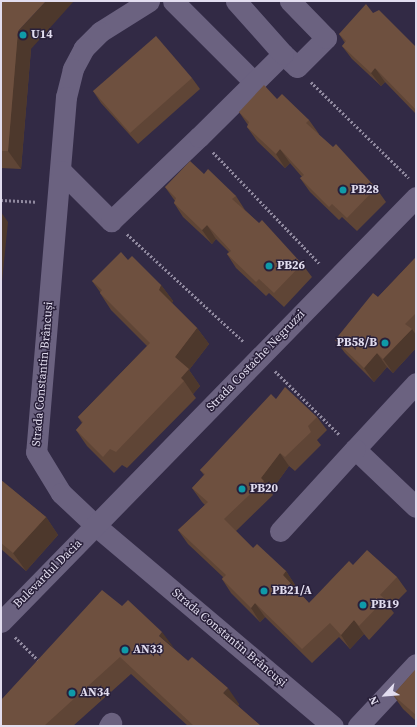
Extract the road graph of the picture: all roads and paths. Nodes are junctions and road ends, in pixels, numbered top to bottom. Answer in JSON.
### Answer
{"nodes":[{"id":1,"x":149,"y":1,"type":"edge"},
{"id":2,"x":173,"y":1,"type":"edge"},
{"id":3,"x":236,"y":1,"type":"edge"},
{"id":4,"x":290,"y":1,"type":"edge"},
{"id":5,"x":290,"y":60,"type":"junction"},
{"id":6,"x":254,"y":82,"type":"junction"},
{"id":7,"x":199,"y":137,"type":"junction"},
{"id":8,"x":61,"y":171,"type":"junction"},
{"id":9,"x":416,"y":185,"type":"edge"},
{"id":10,"x":416,"y":197,"type":"edge"},
{"id":11,"x":1,"y":200,"type":"edge"},
{"id":12,"x":58,"y":202,"type":"junction"},
{"id":13,"x":112,"y":220,"type":"junction"},
{"id":14,"x":335,"y":279,"type":"junction"},
{"id":15,"x":260,"y":356,"type":"junction"},
{"id":16,"x":416,"y":383,"type":"edge"},
{"id":17,"x":355,"y":449,"type":"junction"},
{"id":18,"x":416,"y":506,"type":"edge"},
{"id":19,"x":96,"y":526,"type":"junction"},
{"id":20,"x":280,"y":531,"type":"dead end"},
{"id":21,"x":6,"y":627,"type":"edge"},
{"id":22,"x":42,"y":664,"type":"edge"},
{"id":23,"x":416,"y":664,"type":"edge"},
{"id":24,"x":333,"y":726,"type":"edge"},
{"id":25,"x":358,"y":726,"type":"edge"}],
"edges":[{"from":1,"to":8,"type":"street","name":"Strada Constantin Brâncuși"},
{"from":2,"to":6,"type":"street"},
{"from":3,"to":5,"type":"street"},
{"from":4,"to":5,"type":"street"},
{"from":5,"to":6,"type":"street"},
{"from":5,"to":9,"type":"path"},
{"from":6,"to":7,"type":"street"},
{"from":7,"to":13,"type":"street"},
{"from":7,"to":14,"type":"path"},
{"from":8,"to":12,"type":"street","name":"Strada Constantin Brâncuși"},
{"from":8,"to":13,"type":"street"},
{"from":10,"to":14,"type":"street","name":"Strada Costache Negruzzi"},
{"from":11,"to":12,"type":"path"},
{"from":12,"to":19,"type":"street","name":"Strada Constantin Brâncuși"},
{"from":13,"to":15,"type":"path"},
{"from":14,"to":15,"type":"street","name":"Strada Costache Negruzzi"},
{"from":15,"to":17,"type":"path"},
{"from":15,"to":19,"type":"street","name":"Strada Costache Negruzzi"},
{"from":16,"to":17,"type":"street"},
{"from":17,"to":18,"type":"street"},
{"from":17,"to":20,"type":"street"},
{"from":19,"to":21,"type":"street","name":"Bulevardul Dacia"},
{"from":19,"to":24,"type":"street","name":"Strada Constantin Brâncuși"},
{"from":21,"to":22,"type":"path"},
{"from":23,"to":25,"type":"street"}]}
